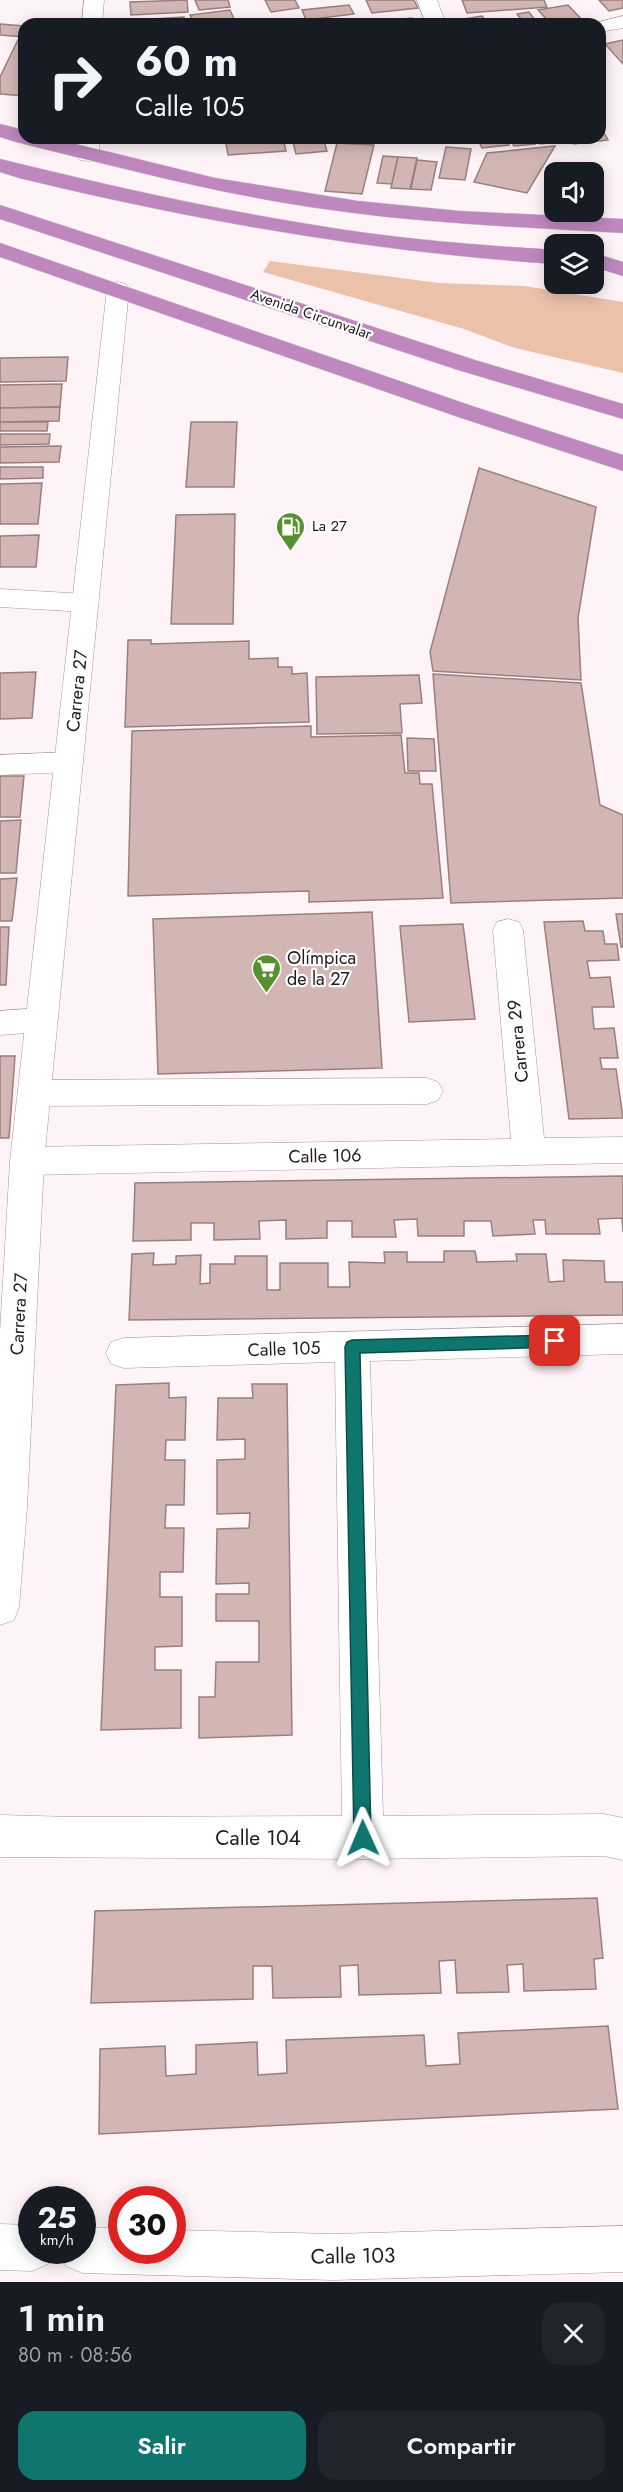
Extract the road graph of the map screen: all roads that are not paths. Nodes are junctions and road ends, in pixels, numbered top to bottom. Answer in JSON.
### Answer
{"nodes":[{"id":1,"x":94,"y":0,"type":"edge"},
{"id":2,"x":427,"y":0,"type":"edge"},
{"id":3,"x":92,"y":18,"type":"edge"},
{"id":4,"x":434,"y":18,"type":"edge"},
{"id":5,"x":623,"y":22,"type":"edge"},
{"id":6,"x":606,"y":26,"type":"edge"},
{"id":7,"x":0,"y":130,"type":"edge"},
{"id":8,"x":18,"y":135,"type":"edge"},
{"id":9,"x":69,"y":144,"type":"edge"},
{"id":10,"x":88,"y":147,"type":"edge"},
{"id":11,"x":0,"y":165,"type":"edge"},
{"id":12,"x":0,"y":212,"type":"edge"},
{"id":13,"x":623,"y":226,"type":"edge"},
{"id":14,"x":3,"y":252,"type":"edge"},
{"id":15,"x":544,"y":256,"type":"edge"},
{"id":16,"x":604,"y":260,"type":"edge"},
{"id":17,"x":623,"y":261,"type":"edge"},
{"id":18,"x":604,"y":263,"type":"edge"},
{"id":19,"x":623,"y":269,"type":"edge"},
{"id":20,"x":118,"y":289,"type":"junction"},
{"id":21,"x":522,"y":384,"type":"junction"},
{"id":22,"x":623,"y":397,"type":"edge"},
{"id":23,"x":623,"y":412,"type":"edge"},
{"id":24,"x":623,"y":463,"type":"edge"},
{"id":25,"x":0,"y":598,"type":"edge"},
{"id":26,"x":86,"y":603,"type":"junction"},
{"id":27,"x":70,"y":762,"type":"junction"},
{"id":28,"x":0,"y":765,"type":"edge"},
{"id":29,"x":508,"y":930,"type":"dead end"},
{"id":30,"x":41,"y":1020,"type":"junction"},
{"id":31,"x":0,"y":1023,"type":"edge"},
{"id":32,"x":427,"y":1091,"type":"dead end"},
{"id":33,"x":36,"y":1093,"type":"junction"},
{"id":34,"x":623,"y":1150,"type":"edge"},
{"id":35,"x":529,"y":1152,"type":"junction"},
{"id":36,"x":27,"y":1161,"type":"junction"},
{"id":37,"x":623,"y":1339,"type":"edge"},
{"id":38,"x":352,"y":1347,"type":"junction"},
{"id":39,"x":124,"y":1353,"type":"dead end"},
{"id":40,"x":4,"y":1509,"type":"edge"},
{"id":41,"x":0,"y":1607,"type":"edge"},
{"id":42,"x":0,"y":1836,"type":"edge"},
{"id":43,"x":363,"y":1838,"type":"junction"},
{"id":44,"x":623,"y":1839,"type":"edge"},
{"id":45,"x":0,"y":2247,"type":"edge"},
{"id":46,"x":18,"y":2248,"type":"edge"},
{"id":47,"x":623,"y":2249,"type":"edge"},
{"id":48,"x":96,"y":2251,"type":"edge"},
{"id":49,"x":334,"y":2270,"type":"edge"}],
"edges":[{"from":1,"to":3,"type":"street"},
{"from":2,"to":4,"type":"street"},
{"from":5,"to":6,"type":"street"},
{"from":7,"to":8,"type":"highway"},
{"from":9,"to":10,"type":"highway"},
{"from":10,"to":13,"type":"highway"},
{"from":11,"to":15,"type":"highway"},
{"from":12,"to":21,"type":"highway","name":"Avenida Circunvalar"},
{"from":14,"to":20,"type":"highway"},
{"from":16,"to":17,"type":"highway"},
{"from":18,"to":19,"type":"highway"},
{"from":20,"to":24,"type":"highway"},
{"from":20,"to":26,"type":"street","name":"Carrera 27"},
{"from":21,"to":22,"type":"highway"},
{"from":21,"to":23,"type":"highway","name":"Avenida Circunvalar"},
{"from":25,"to":26,"type":"street"},
{"from":26,"to":27,"type":"street","name":"Carrera 27"},
{"from":27,"to":28,"type":"street"},
{"from":27,"to":30,"type":"street","name":"Carrera 27"},
{"from":29,"to":35,"type":"street","name":"Carrera 29"},
{"from":30,"to":31,"type":"street"},
{"from":30,"to":33,"type":"street","name":"Carrera 27"},
{"from":32,"to":33,"type":"street"},
{"from":33,"to":36,"type":"street","name":"Carrera 27"},
{"from":34,"to":35,"type":"street","name":"Calle 106"},
{"from":35,"to":36,"type":"street","name":"Calle 106"},
{"from":36,"to":40,"type":"street","name":"Carrera 27"},
{"from":37,"to":38,"type":"street","name":"Calle 105"},
{"from":38,"to":39,"type":"street","name":"Calle 105"},
{"from":38,"to":43,"type":"street"},
{"from":40,"to":41,"type":"street","name":"Carrera 27"},
{"from":42,"to":43,"type":"street","name":"Calle 104"},
{"from":43,"to":44,"type":"street","name":"Calle 104"},
{"from":45,"to":46,"type":"street"},
{"from":47,"to":49,"type":"street","name":"Calle 103"},
{"from":48,"to":49,"type":"street","name":"Calle 103"}]}
